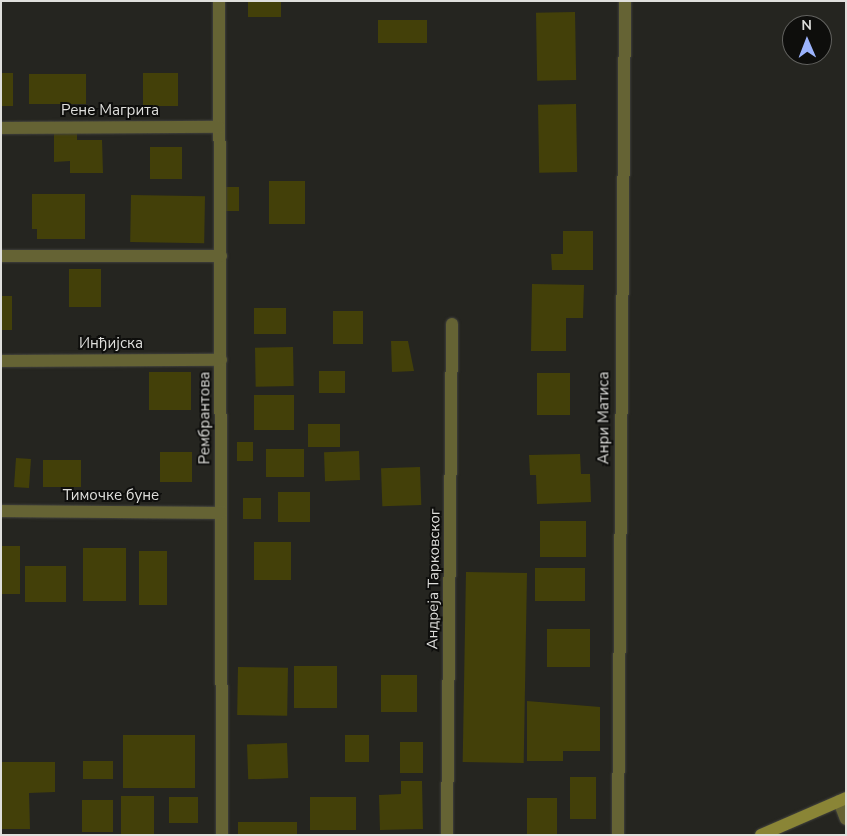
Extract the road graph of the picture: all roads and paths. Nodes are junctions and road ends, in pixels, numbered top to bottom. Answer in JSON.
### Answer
{"nodes":[{"id":1,"x":219,"y":1,"type":"edge"},
{"id":2,"x":625,"y":1,"type":"edge"},
{"id":3,"x":219,"y":127,"type":"junction"},
{"id":4,"x":1,"y":128,"type":"edge"},
{"id":5,"x":1,"y":256,"type":"edge"},
{"id":6,"x":221,"y":256,"type":"junction"},
{"id":7,"x":452,"y":324,"type":"dead end"},
{"id":8,"x":221,"y":360,"type":"junction"},
{"id":9,"x":1,"y":361,"type":"edge"},
{"id":10,"x":1,"y":511,"type":"edge"},
{"id":11,"x":221,"y":513,"type":"junction"},
{"id":12,"x":842,"y":799,"type":"edge"},
{"id":13,"x":846,"y":819,"type":"edge"},
{"id":14,"x":222,"y":835,"type":"edge"},
{"id":15,"x":447,"y":835,"type":"edge"},
{"id":16,"x":618,"y":835,"type":"edge"},
{"id":17,"x":761,"y":835,"type":"edge"}],
"edges":[{"from":1,"to":3,"type":"street","name":"Рембрантова"},
{"from":2,"to":16,"type":"street","name":"Анри Матиса"},
{"from":3,"to":4,"type":"street","name":"Рене Магрита"},
{"from":3,"to":6,"type":"street","name":"Рембрантова"},
{"from":5,"to":6,"type":"street"},
{"from":6,"to":8,"type":"street","name":"Рембрантова"},
{"from":7,"to":15,"type":"street","name":"Андреја Тарковског"},
{"from":8,"to":9,"type":"street","name":"Инђијска"},
{"from":8,"to":11,"type":"street","name":"Рембрантова"},
{"from":10,"to":11,"type":"street","name":"Тимочке буне"},
{"from":11,"to":14,"type":"street","name":"Рембрантова"},
{"from":12,"to":13,"type":"street"},
{"from":12,"to":17,"type":"main road"}]}
